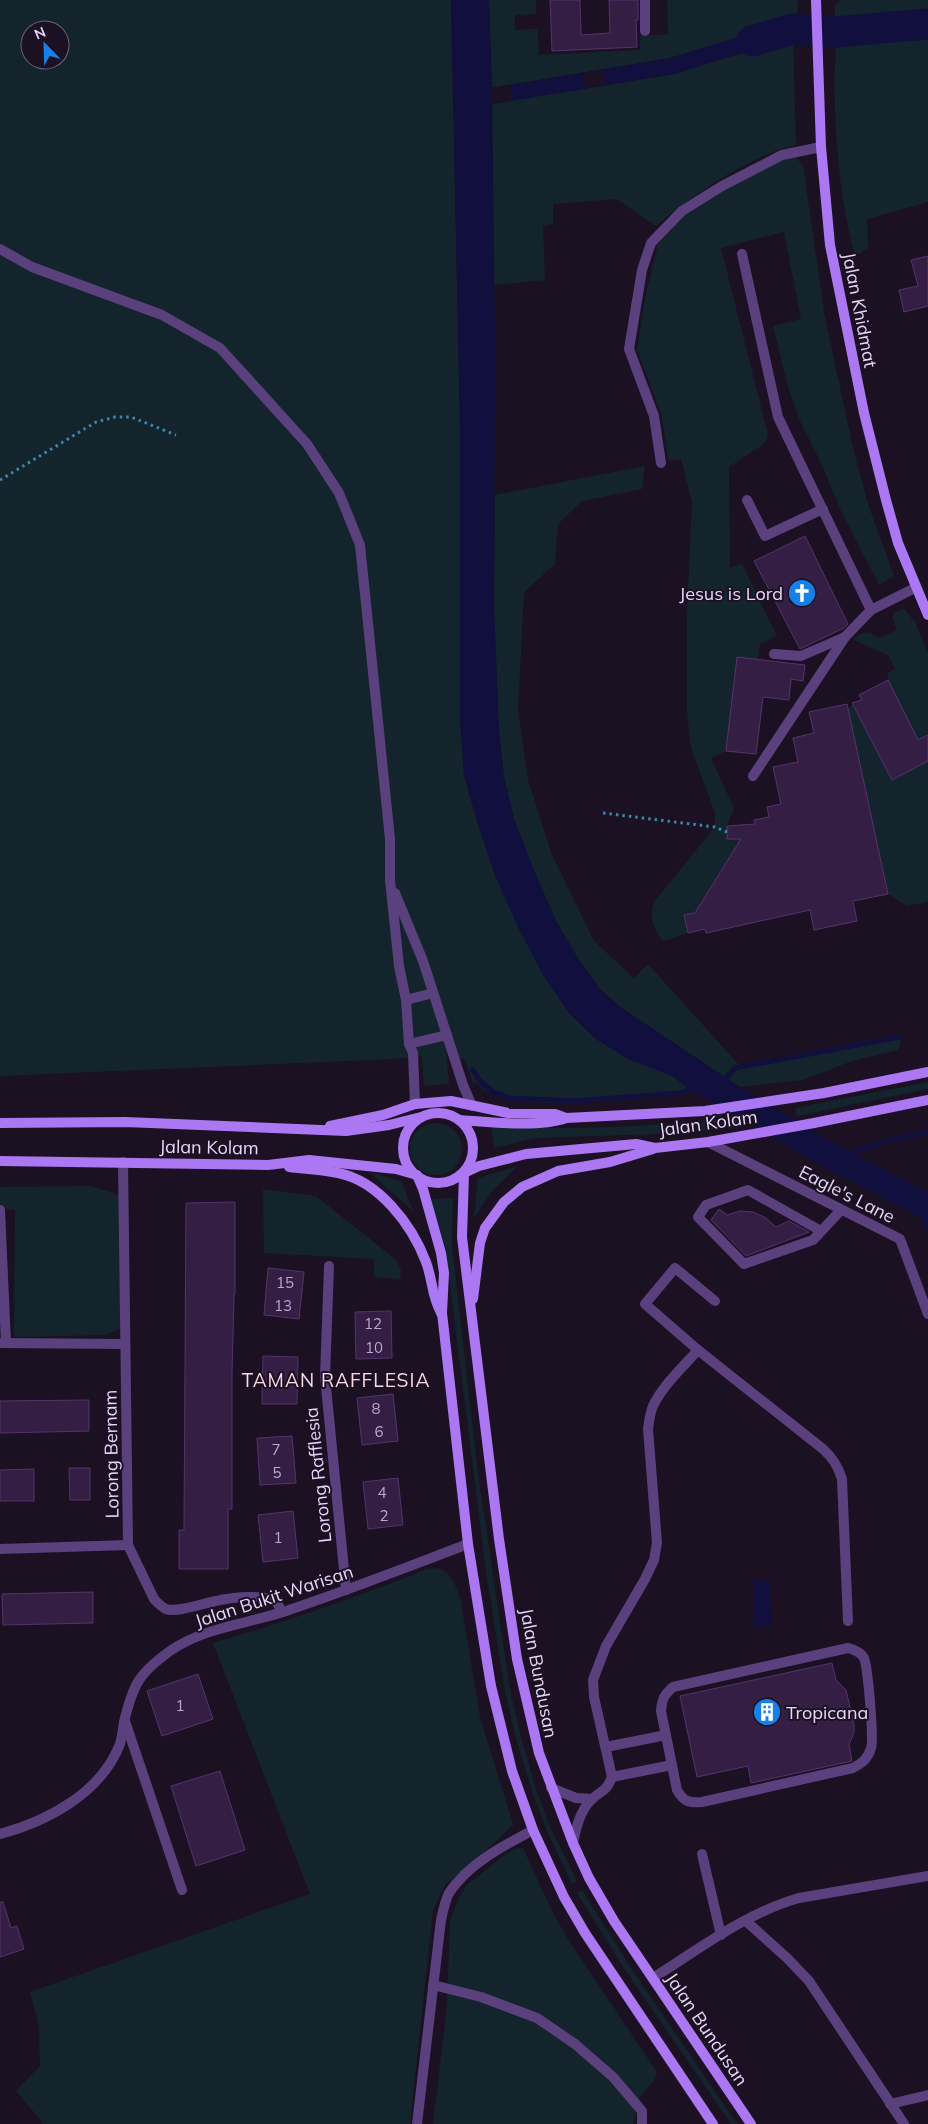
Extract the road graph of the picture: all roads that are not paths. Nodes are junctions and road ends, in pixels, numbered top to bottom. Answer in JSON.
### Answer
{"nodes":[{"id":1,"x":645,"y":0,"type":"edge"},
{"id":2,"x":816,"y":4,"type":"edge"},
{"id":3,"x":646,"y":31,"type":"dead end"},
{"id":4,"x":821,"y":147,"type":"junction"},
{"id":5,"x":0,"y":249,"type":"edge"},
{"id":6,"x":742,"y":254,"type":"dead end"},
{"id":7,"x":661,"y":463,"type":"dead end"},
{"id":8,"x":747,"y":500,"type":"dead end"},
{"id":9,"x":822,"y":509,"type":"junction"},
{"id":10,"x":915,"y":588,"type":"junction"},
{"id":11,"x":871,"y":610,"type":"junction"},
{"id":12,"x":928,"y":615,"type":"edge"},
{"id":13,"x":845,"y":636,"type":"junction"},
{"id":14,"x":774,"y":654,"type":"dead end"},
{"id":15,"x":753,"y":776,"type":"dead end"},
{"id":16,"x":390,"y":880,"type":"junction"},
{"id":17,"x":433,"y":993,"type":"junction"},
{"id":18,"x":406,"y":1000,"type":"junction"},
{"id":19,"x":447,"y":1035,"type":"junction"},
{"id":20,"x":409,"y":1044,"type":"junction"},
{"id":21,"x":928,"y":1072,"type":"edge"},
{"id":22,"x":928,"y":1100,"type":"edge"},
{"id":23,"x":415,"y":1104,"type":"junction"},
{"id":24,"x":472,"y":1106,"type":"junction"},
{"id":25,"x":421,"y":1117,"type":"junction"},
{"id":26,"x":566,"y":1118,"type":"junction"},
{"id":27,"x":459,"y":1120,"type":"junction"},
{"id":28,"x":0,"y":1123,"type":"edge"},
{"id":29,"x":318,"y":1129,"type":"junction"},
{"id":30,"x":708,"y":1142,"type":"junction"},
{"id":31,"x":655,"y":1148,"type":"junction"},
{"id":32,"x":0,"y":1161,"type":"edge"},
{"id":33,"x":123,"y":1162,"type":"junction"},
{"id":34,"x":268,"y":1165,"type":"junction"},
{"id":35,"x":464,"y":1173,"type":"junction"},
{"id":36,"x":417,"y":1175,"type":"junction"},
{"id":37,"x":0,"y":1210,"type":"edge"},
{"id":38,"x":841,"y":1210,"type":"junction"},
{"id":39,"x":821,"y":1230,"type":"junction"},
{"id":40,"x":329,"y":1266,"type":"dead end"},
{"id":41,"x":2,"y":1271,"type":"edge"},
{"id":42,"x":714,"y":1301,"type":"dead end"},
{"id":43,"x":442,"y":1314,"type":"junction"},
{"id":44,"x":928,"y":1314,"type":"edge"},
{"id":45,"x":471,"y":1320,"type":"junction"},
{"id":46,"x":3,"y":1343,"type":"edge"},
{"id":47,"x":125,"y":1344,"type":"junction"},
{"id":48,"x":698,"y":1350,"type":"junction"},
{"id":49,"x":468,"y":1544,"type":"junction"},
{"id":50,"x":128,"y":1545,"type":"junction"},
{"id":51,"x":0,"y":1548,"type":"edge"},
{"id":52,"x":346,"y":1590,"type":"junction"},
{"id":53,"x":281,"y":1612,"type":"junction"},
{"id":54,"x":848,"y":1621,"type":"dead end"},
{"id":55,"x":125,"y":1720,"type":"junction"},
{"id":56,"x":666,"y":1735,"type":"junction"},
{"id":57,"x":606,"y":1747,"type":"junction"},
{"id":58,"x":672,"y":1764,"type":"junction"},
{"id":59,"x":612,"y":1777,"type":"junction"},
{"id":60,"x":551,"y":1788,"type":"junction"},
{"id":61,"x":592,"y":1799,"type":"junction"},
{"id":62,"x":533,"y":1830,"type":"junction"},
{"id":63,"x":0,"y":1834,"type":"edge"},
{"id":64,"x":573,"y":1843,"type":"junction"},
{"id":65,"x":702,"y":1854,"type":"dead end"},
{"id":66,"x":928,"y":1876,"type":"edge"},
{"id":67,"x":182,"y":1890,"type":"dead end"},
{"id":68,"x":746,"y":1921,"type":"junction"},
{"id":69,"x":721,"y":1935,"type":"junction"},
{"id":70,"x":653,"y":1978,"type":"junction"},
{"id":71,"x":433,"y":1985,"type":"junction"},
{"id":72,"x":928,"y":2095,"type":"edge"},
{"id":73,"x":890,"y":2104,"type":"junction"},
{"id":74,"x":417,"y":2124,"type":"edge"},
{"id":75,"x":642,"y":2124,"type":"edge"},
{"id":76,"x":713,"y":2124,"type":"edge"},
{"id":77,"x":751,"y":2124,"type":"edge"},
{"id":78,"x":904,"y":2124,"type":"edge"}],
"edges":[{"from":1,"to":3,"type":"street"},
{"from":2,"to":4,"type":"main road","name":"Jalan Khidmat"},
{"from":4,"to":7,"type":"street"},
{"from":4,"to":10,"type":"main road","name":"Jalan Khidmat"},
{"from":5,"to":16,"type":"street"},
{"from":6,"to":9,"type":"street"},
{"from":8,"to":9,"type":"street"},
{"from":9,"to":11,"type":"street"},
{"from":10,"to":11,"type":"street"},
{"from":10,"to":12,"type":"main road","name":"Jalan Khidmat"},
{"from":11,"to":13,"type":"street"},
{"from":13,"to":14,"type":"street"},
{"from":13,"to":15,"type":"street"},
{"from":16,"to":17,"type":"street"},
{"from":16,"to":18,"type":"street"},
{"from":17,"to":18,"type":"street"},
{"from":17,"to":19,"type":"street"},
{"from":18,"to":20,"type":"street"},
{"from":19,"to":20,"type":"street"},
{"from":19,"to":24,"type":"street"},
{"from":20,"to":23,"type":"street"},
{"from":21,"to":26,"type":"main road","name":"Jalan Kolam"},
{"from":22,"to":30,"type":"main road","name":"Jalan Kolam"},
{"from":23,"to":24,"type":"main road","name":"Jalan Kolam"},
{"from":23,"to":29,"type":"main road","name":"Jalan Kolam"},
{"from":24,"to":26,"type":"main road","name":"Jalan Kolam"},
{"from":25,"to":27,"type":"main road"},
{"from":25,"to":29,"type":"main road","name":"Jalan Kolam"},
{"from":25,"to":36,"type":"main road"},
{"from":26,"to":27,"type":"main road","name":"Jalan Kolam"},
{"from":27,"to":35,"type":"main road"},
{"from":28,"to":29,"type":"main road","name":"Jalan Kolam"},
{"from":30,"to":31,"type":"main road","name":"Jalan Kolam"},
{"from":30,"to":38,"type":"street","name":"Eagle's Lane"},
{"from":31,"to":35,"type":"main road","name":"Jalan Kolam"},
{"from":31,"to":45,"type":"main road"},
{"from":32,"to":33,"type":"main road","name":"Jalan Kolam"},
{"from":33,"to":34,"type":"main road","name":"Jalan Kolam"},
{"from":33,"to":47,"type":"street","name":"Lorong Bernam"},
{"from":34,"to":36,"type":"main road","name":"Jalan Kolam"},
{"from":34,"to":43,"type":"main road"},
{"from":35,"to":36,"type":"main road"},
{"from":35,"to":45,"type":"main road","name":"Jalan Bundusan"},
{"from":36,"to":43,"type":"main road"},
{"from":37,"to":41,"type":"street"},
{"from":38,"to":39,"type":"street"},
{"from":38,"to":44,"type":"street","name":"Eagle's Lane"},
{"from":39,"to":39,"type":"street"},
{"from":40,"to":52,"type":"street","name":"Lorong Rafflesia"},
{"from":41,"to":46,"type":"street"},
{"from":42,"to":48,"type":"street"},
{"from":43,"to":49,"type":"main road"},
{"from":45,"to":60,"type":"main road","name":"Jalan Bundusan"},
{"from":46,"to":47,"type":"street"},
{"from":47,"to":50,"type":"street","name":"Lorong Bernam"},
{"from":48,"to":54,"type":"street"},
{"from":48,"to":57,"type":"street"},
{"from":49,"to":52,"type":"street","name":"Jalan Bukit Warisan"},
{"from":49,"to":62,"type":"main road"},
{"from":50,"to":51,"type":"street"},
{"from":50,"to":53,"type":"street","name":"Lorong Bernam"},
{"from":52,"to":53,"type":"street","name":"Jalan Bukit Warisan"},
{"from":53,"to":55,"type":"street","name":"Jalan Bukit Warisan"},
{"from":55,"to":63,"type":"street","name":"Jalan Bukit Warisan"},
{"from":55,"to":67,"type":"street"},
{"from":56,"to":57,"type":"street"},
{"from":56,"to":58,"type":"street"},
{"from":56,"to":58,"type":"street"},
{"from":57,"to":59,"type":"street"},
{"from":58,"to":59,"type":"street"},
{"from":59,"to":61,"type":"street"},
{"from":60,"to":61,"type":"street"},
{"from":60,"to":64,"type":"main road","name":"Jalan Bundusan"},
{"from":61,"to":64,"type":"street"},
{"from":62,"to":71,"type":"street"},
{"from":62,"to":76,"type":"main road"},
{"from":64,"to":70,"type":"main road","name":"Jalan Bundusan"},
{"from":65,"to":69,"type":"street"},
{"from":66,"to":68,"type":"street"},
{"from":68,"to":69,"type":"street"},
{"from":68,"to":73,"type":"street"},
{"from":69,"to":70,"type":"street"},
{"from":70,"to":77,"type":"main road","name":"Jalan Bundusan"},
{"from":71,"to":74,"type":"street"},
{"from":71,"to":75,"type":"street"},
{"from":72,"to":73,"type":"street"},
{"from":73,"to":78,"type":"street"}]}
